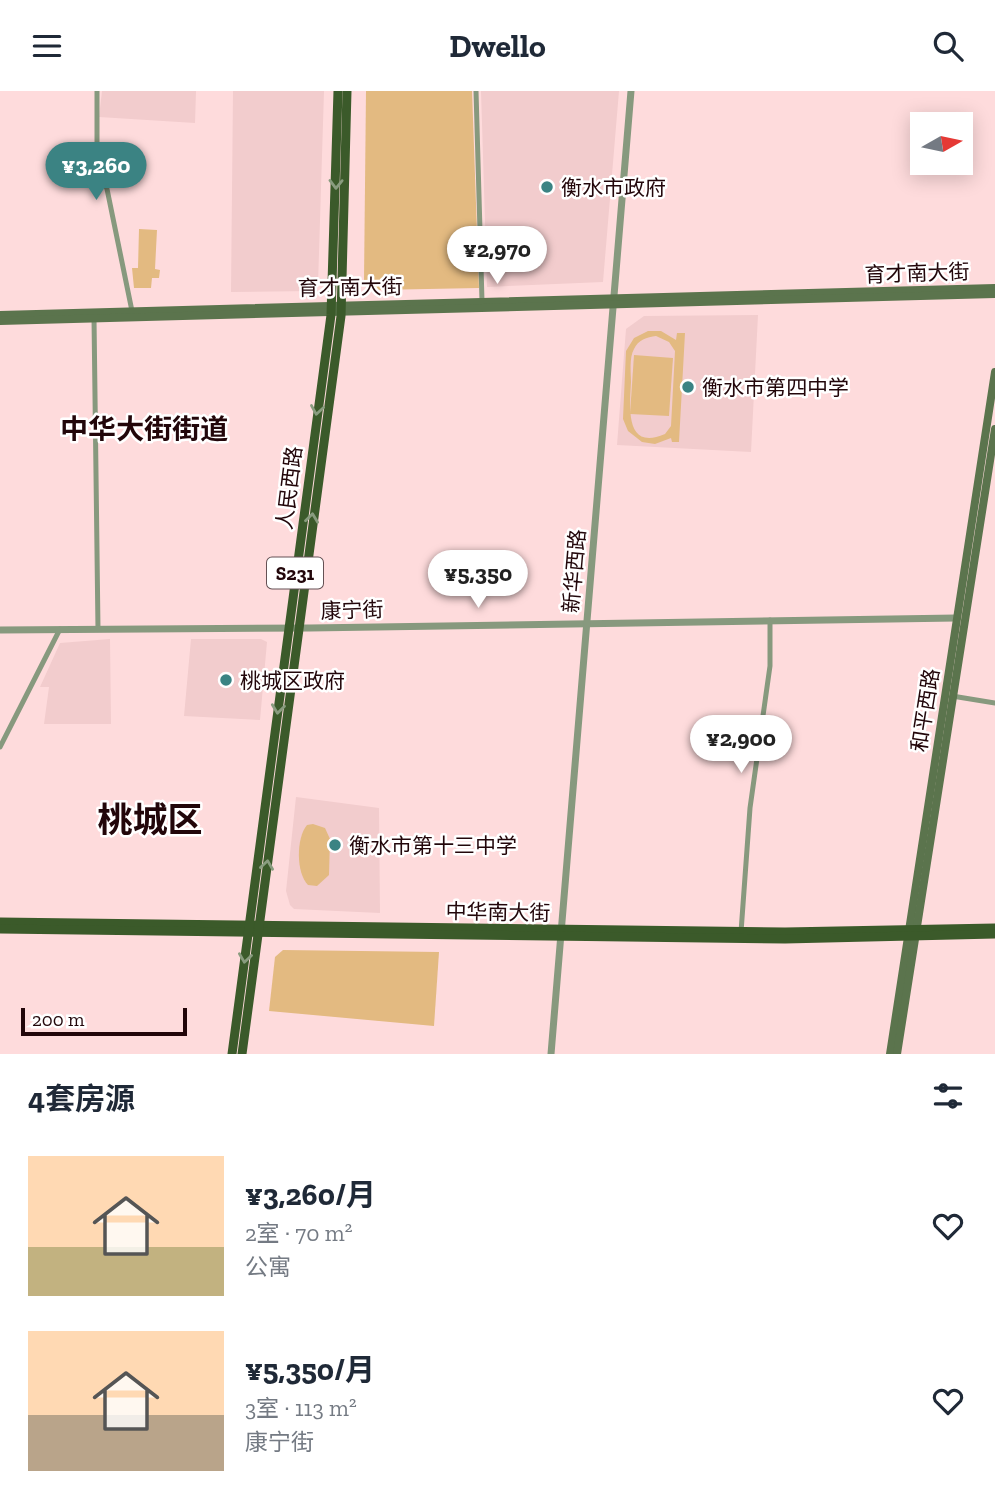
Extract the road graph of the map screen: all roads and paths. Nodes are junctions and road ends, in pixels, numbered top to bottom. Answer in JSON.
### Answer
{"nodes":[{"id":1,"x":97,"y":91,"type":"edge"},
{"id":2,"x":338,"y":91,"type":"edge"},
{"id":3,"x":347,"y":91,"type":"edge"},
{"id":4,"x":476,"y":91,"type":"edge"},
{"id":5,"x":631,"y":91,"type":"edge"},
{"id":6,"x":995,"y":288,"type":"edge"},
{"id":7,"x":995,"y":294,"type":"edge"},
{"id":8,"x":482,"y":301,"type":"junction"},
{"id":9,"x":614,"y":301,"type":"junction"},
{"id":10,"x":336,"y":308,"type":"junction"},
{"id":11,"x":132,"y":311,"type":"junction"},
{"id":12,"x":0,"y":315,"type":"edge"},
{"id":13,"x":94,"y":318,"type":"junction"},
{"id":14,"x":0,"y":321,"type":"edge"},
{"id":15,"x":995,"y":372,"type":"edge"},
{"id":16,"x":995,"y":429,"type":"edge"},
{"id":17,"x":957,"y":618,"type":"junction"},
{"id":18,"x":770,"y":620,"type":"junction"},
{"id":19,"x":587,"y":622,"type":"junction"},
{"id":20,"x":293,"y":628,"type":"junction"},
{"id":21,"x":60,"y":629,"type":"junction"},
{"id":22,"x":97,"y":629,"type":"junction"},
{"id":23,"x":0,"y":630,"type":"edge"},
{"id":24,"x":952,"y":696,"type":"junction"},
{"id":25,"x":995,"y":703,"type":"edge"},
{"id":26,"x":0,"y":747,"type":"edge"},
{"id":27,"x":0,"y":922,"type":"edge"},
{"id":28,"x":995,"y":928,"type":"edge"},
{"id":29,"x":0,"y":929,"type":"edge"},
{"id":30,"x":254,"y":929,"type":"junction"},
{"id":31,"x":741,"y":932,"type":"junction"},
{"id":32,"x":561,"y":933,"type":"junction"},
{"id":33,"x":912,"y":934,"type":"junction"},
{"id":34,"x":995,"y":935,"type":"edge"},
{"id":35,"x":232,"y":1054,"type":"edge"},
{"id":36,"x":242,"y":1054,"type":"edge"},
{"id":37,"x":551,"y":1054,"type":"edge"},
{"id":38,"x":890,"y":1054,"type":"edge"},
{"id":39,"x":897,"y":1054,"type":"edge"}],
"edges":[{"from":1,"to":11,"type":"street"},
{"from":2,"to":10,"type":"main road","name":"人民西路","number":"S231","one_way":true},
{"from":3,"to":10,"type":"main road","name":"人民西路","number":"S231"},
{"from":4,"to":8,"type":"street"},
{"from":5,"to":9,"type":"street","name":"新华西路"},
{"from":6,"to":9,"type":"main road","name":"育才南大街"},
{"from":7,"to":9,"type":"main road","name":"育才南大街"},
{"from":8,"to":9,"type":"main road","name":"育才南大街"},
{"from":8,"to":10,"type":"main road","name":"育才南大街"},
{"from":9,"to":10,"type":"main road","name":"育才南大街"},
{"from":9,"to":19,"type":"street","name":"新华西路"},
{"from":10,"to":11,"type":"main road","name":"育才南大街"},
{"from":10,"to":13,"type":"main road","name":"育才南大街"},
{"from":10,"to":20,"type":"main road","name":"人民西路","number":"S231"},
{"from":11,"to":12,"type":"main road","name":"育才南大街"},
{"from":13,"to":14,"type":"main road","name":"育才南大街"},
{"from":13,"to":22,"type":"street"},
{"from":15,"to":17,"type":"main road","name":"和平西路"},
{"from":16,"to":24,"type":"main road","name":"和平西路"},
{"from":17,"to":18,"type":"street","name":"康宁街"},
{"from":17,"to":33,"type":"main road","name":"和平西路"},
{"from":18,"to":19,"type":"street","name":"康宁街"},
{"from":18,"to":31,"type":"street"},
{"from":19,"to":20,"type":"street","name":"康宁街"},
{"from":19,"to":32,"type":"street","name":"新华西路"},
{"from":20,"to":22,"type":"street","name":"康宁街"},
{"from":20,"to":30,"type":"main road","name":"人民西路","number":"S231"},
{"from":21,"to":22,"type":"street","name":"康宁街"},
{"from":21,"to":23,"type":"street","name":"康宁街"},
{"from":21,"to":26,"type":"street"},
{"from":24,"to":25,"type":"street"},
{"from":24,"to":33,"type":"main road","name":"和平西路"},
{"from":27,"to":30,"type":"main road","name":"中华南大街"},
{"from":28,"to":33,"type":"main road","name":"中华南大街"},
{"from":29,"to":30,"type":"main road","name":"中华南大街"},
{"from":30,"to":32,"type":"main road","name":"中华南大街"},
{"from":30,"to":35,"type":"main road","name":"人民西路","number":"S231","one_way":true},
{"from":30,"to":36,"type":"main road","name":"人民西路","number":"S231"},
{"from":31,"to":32,"type":"main road","name":"中华南大街"},
{"from":31,"to":33,"type":"main road","name":"中华南大街"},
{"from":32,"to":33,"type":"main road","name":"中华南大街"},
{"from":32,"to":37,"type":"street","name":"新华西路"},
{"from":33,"to":34,"type":"main road","name":"中华南大街"},
{"from":33,"to":38,"type":"main road","name":"和平西路"},
{"from":33,"to":39,"type":"main road","name":"和平西路"}]}
